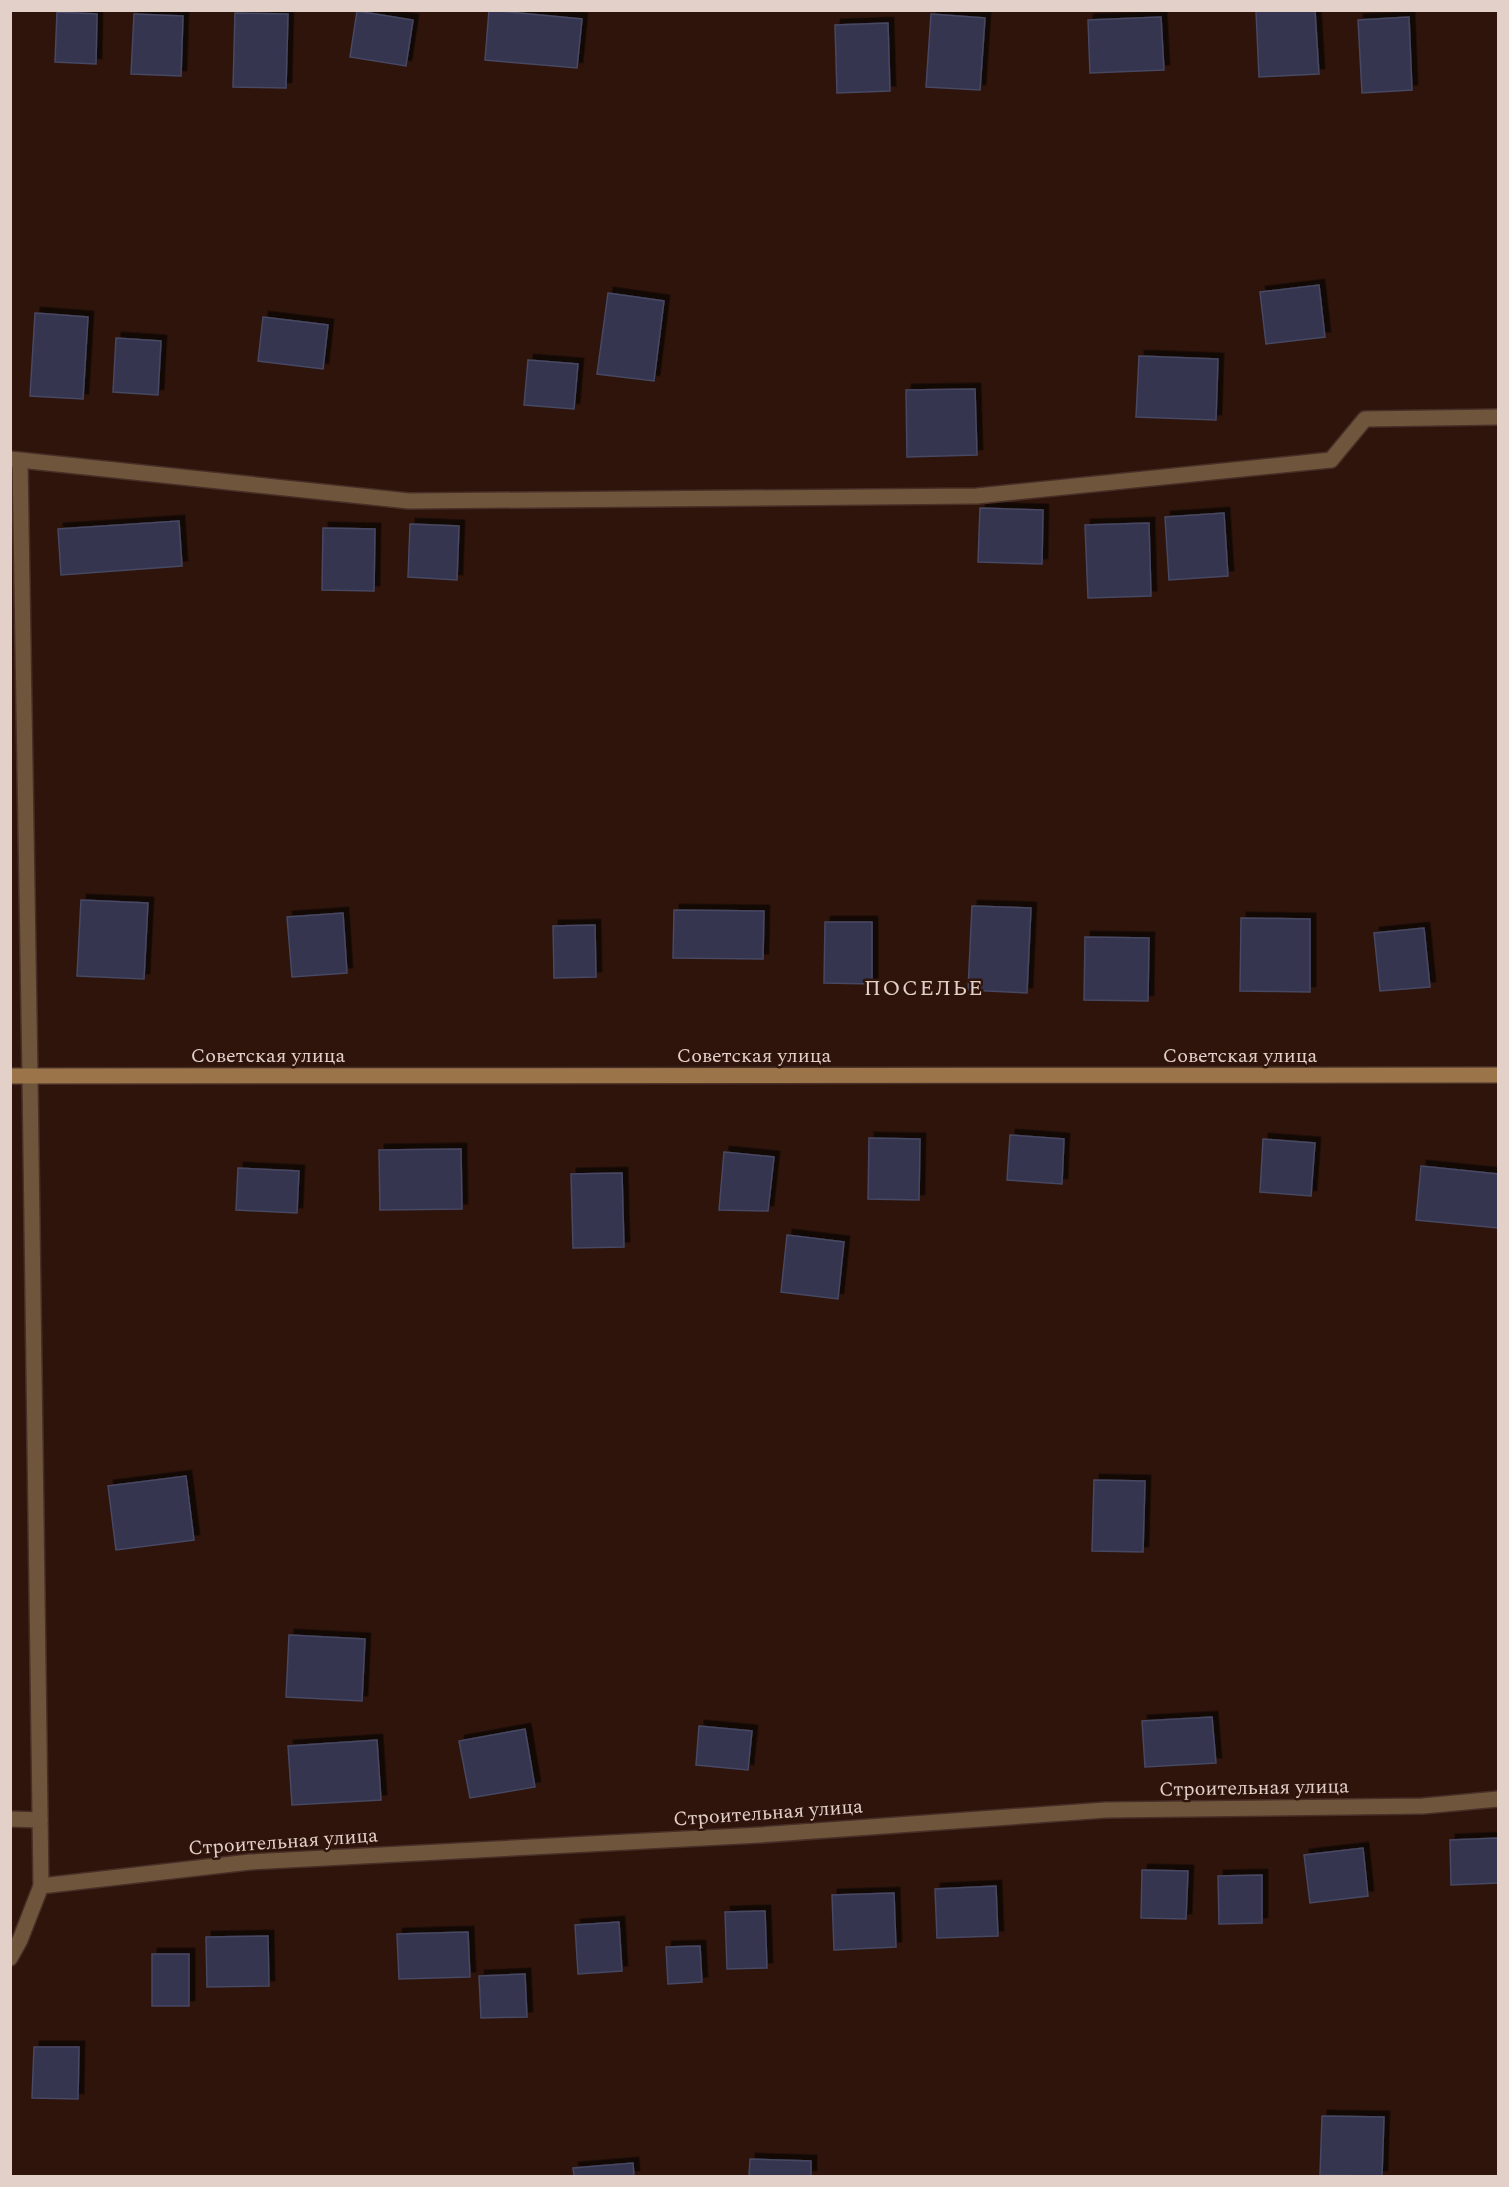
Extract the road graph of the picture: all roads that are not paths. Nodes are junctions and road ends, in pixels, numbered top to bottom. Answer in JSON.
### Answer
{"nodes":[{"id":1,"x":1498,"y":417,"type":"edge"},
{"id":2,"x":15,"y":460,"type":"edge"},
{"id":3,"x":1498,"y":1075,"type":"edge"},
{"id":4,"x":10,"y":1076,"type":"edge"},
{"id":5,"x":30,"y":1076,"type":"junction"},
{"id":6,"x":1498,"y":1799,"type":"edge"},
{"id":7,"x":10,"y":1819,"type":"edge"},
{"id":8,"x":40,"y":1820,"type":"junction"},
{"id":9,"x":41,"y":1886,"type":"junction"},
{"id":10,"x":10,"y":1958,"type":"edge"}],
"edges":[{"from":1,"to":2,"type":"street"},
{"from":2,"to":5,"type":"street"},
{"from":3,"to":5,"type":"main road","name":"Советская улица"},
{"from":4,"to":5,"type":"main road","name":"Советская улица"},
{"from":5,"to":8,"type":"street"},
{"from":6,"to":9,"type":"street","name":"Строительная улица"},
{"from":7,"to":8,"type":"street"},
{"from":8,"to":9,"type":"street"},
{"from":9,"to":10,"type":"street"}]}
